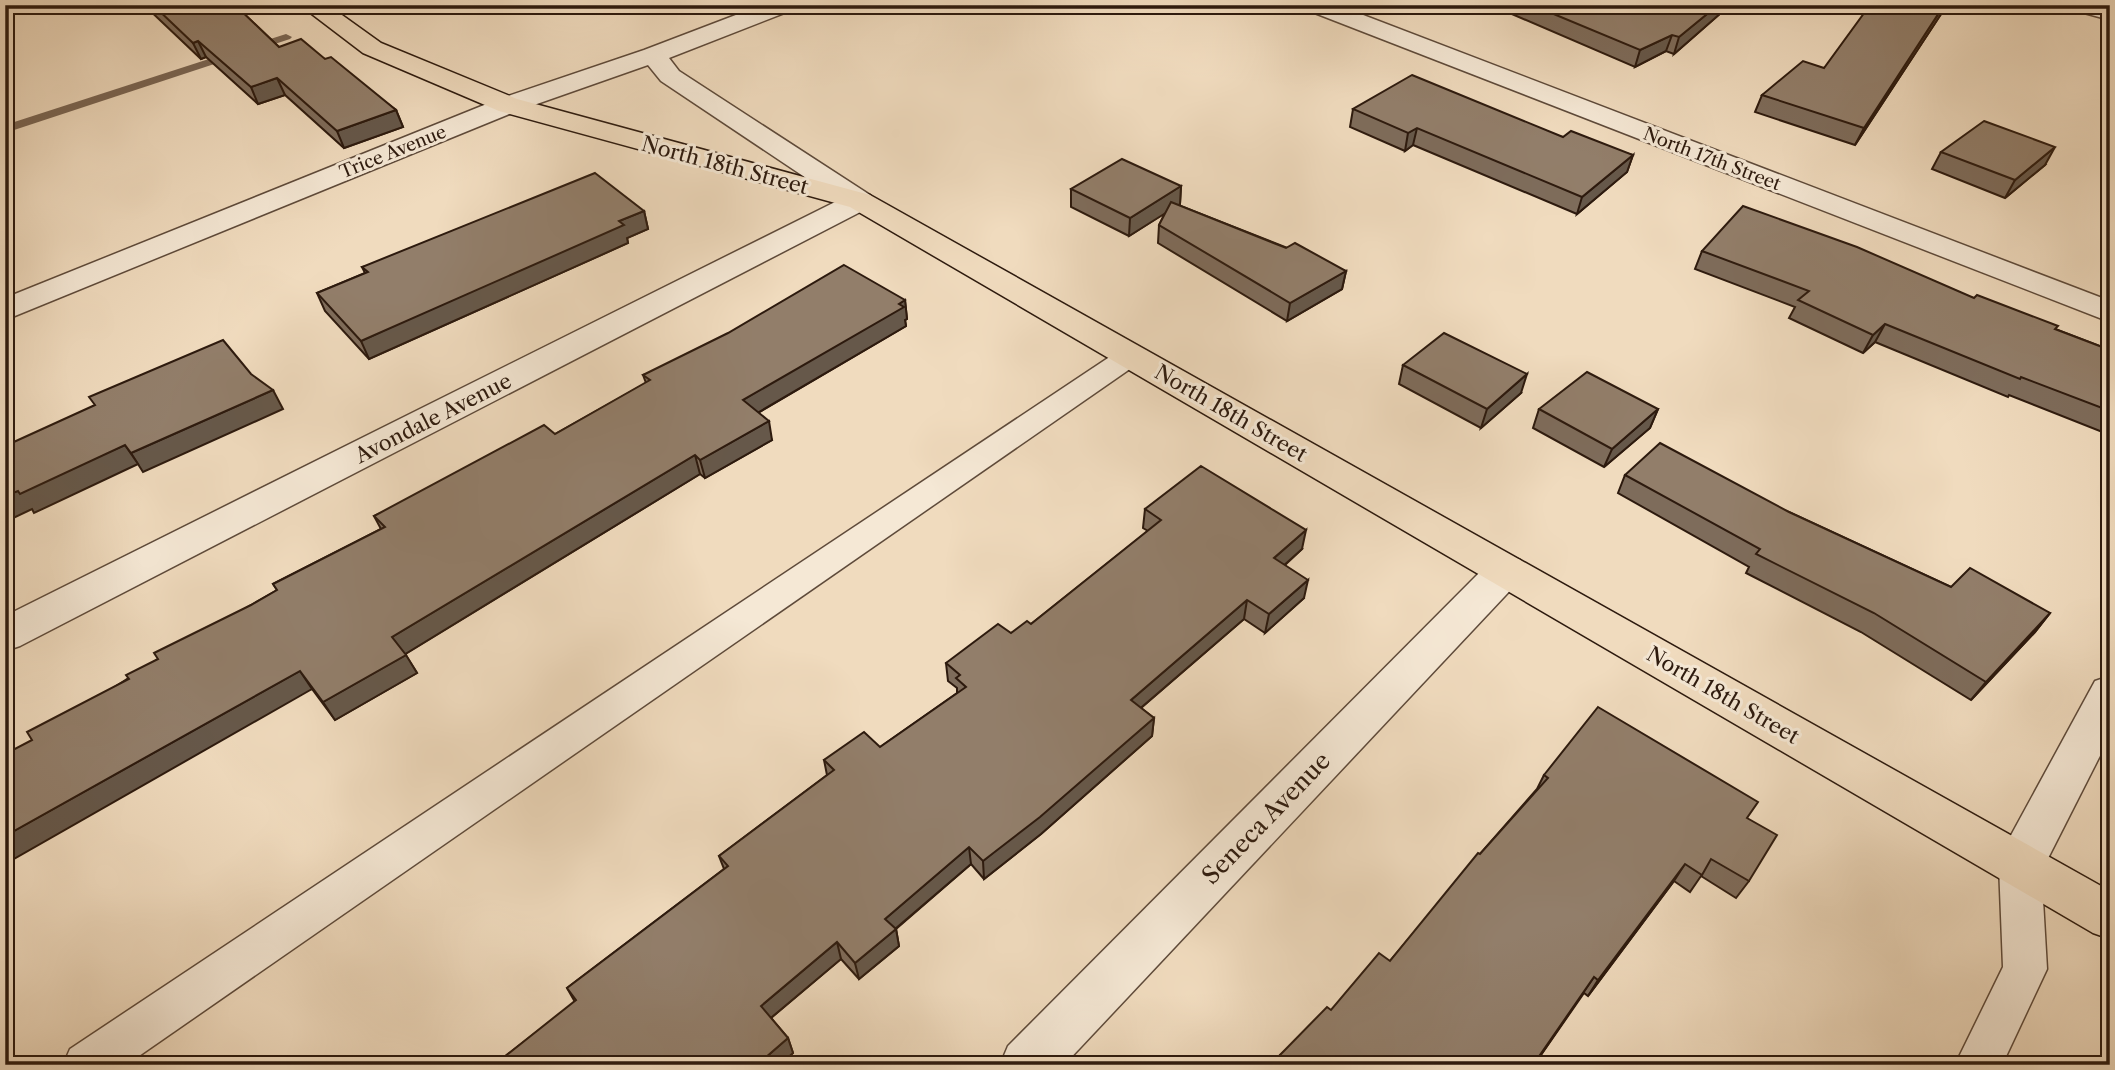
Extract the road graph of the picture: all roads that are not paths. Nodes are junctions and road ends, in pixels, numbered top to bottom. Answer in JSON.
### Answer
{"nodes":[{"id":1,"x":312,"y":5,"type":"edge"},
{"id":2,"x":784,"y":5,"type":"edge"},
{"id":3,"x":1315,"y":5,"type":"edge"},
{"id":4,"x":2081,"y":5,"type":"edge"},
{"id":5,"x":2110,"y":13,"type":"edge"},
{"id":6,"x":653,"y":55,"type":"junction"},
{"id":7,"x":508,"y":105,"type":"junction"},
{"id":8,"x":860,"y":201,"type":"junction"},
{"id":9,"x":5,"y":310,"type":"edge"},
{"id":10,"x":2110,"y":312,"type":"edge"},
{"id":11,"x":1130,"y":356,"type":"junction"},
{"id":12,"x":1506,"y":570,"type":"junction"},
{"id":13,"x":5,"y":635,"type":"edge"},
{"id":14,"x":2110,"y":693,"type":"edge"},
{"id":15,"x":2020,"y":865,"type":"junction"},
{"id":16,"x":2110,"y":917,"type":"edge"},
{"id":17,"x":86,"y":1065,"type":"edge"},
{"id":18,"x":1027,"y":1065,"type":"edge"},
{"id":19,"x":1978,"y":1065,"type":"edge"}],
"edges":[{"from":1,"to":7,"type":"main road","name":"North 18th Street"},
{"from":2,"to":6,"type":"street","name":"Trice Avenue"},
{"from":3,"to":10,"type":"street","name":"North 17th Street"},
{"from":4,"to":5,"type":"street"},
{"from":6,"to":7,"type":"street","name":"Trice Avenue"},
{"from":6,"to":8,"type":"street"},
{"from":7,"to":8,"type":"main road","name":"North 18th Street"},
{"from":7,"to":9,"type":"street","name":"Trice Avenue"},
{"from":8,"to":11,"type":"main road","name":"North 18th Street"},
{"from":8,"to":13,"type":"street","name":"Avondale Avenue"},
{"from":11,"to":12,"type":"main road","name":"North 18th Street"},
{"from":11,"to":17,"type":"lane"},
{"from":12,"to":15,"type":"main road","name":"North 18th Street"},
{"from":12,"to":18,"type":"street","name":"Seneca Avenue"},
{"from":14,"to":15,"type":"street"},
{"from":15,"to":16,"type":"main road","name":"North 18th Street"},
{"from":15,"to":19,"type":"lane"}]}
